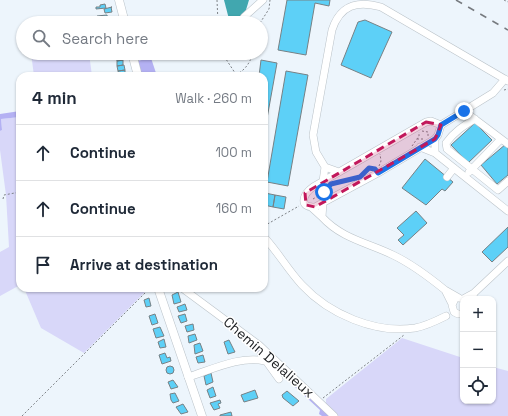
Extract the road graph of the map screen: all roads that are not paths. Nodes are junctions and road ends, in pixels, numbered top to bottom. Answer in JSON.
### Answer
{"nodes":[{"id":1,"x":119,"y":0,"type":"edge"},
{"id":2,"x":263,"y":0,"type":"edge"},
{"id":3,"x":123,"y":16,"type":"edge"},
{"id":4,"x":245,"y":16,"type":"edge"},
{"id":5,"x":134,"y":60,"type":"edge"},
{"id":6,"x":137,"y":72,"type":"edge"},
{"id":7,"x":506,"y":80,"type":"edge"},
{"id":8,"x":464,"y":111,"type":"junction"},
{"id":9,"x":475,"y":119,"type":"junction"},
{"id":10,"x":441,"y":125,"type":"junction"},
{"id":11,"x":435,"y":139,"type":"junction"},
{"id":12,"x":501,"y":139,"type":"junction"},
{"id":13,"x":508,"y":144,"type":"edge"},
{"id":14,"x":417,"y":149,"type":"junction"},
{"id":15,"x":435,"y":153,"type":"junction"},
{"id":16,"x":324,"y":167,"type":"junction"},
{"id":17,"x":454,"y":168,"type":"junction"},
{"id":18,"x":472,"y":169,"type":"junction"},
{"id":19,"x":339,"y":172,"type":"junction"},
{"id":20,"x":447,"y":177,"type":"dead end"},
{"id":21,"x":465,"y":177,"type":"junction"},
{"id":22,"x":323,"y":181,"type":"junction"},
{"id":23,"x":508,"y":181,"type":"edge"},
{"id":24,"x":323,"y":203,"type":"junction"},
{"id":25,"x":308,"y":205,"type":"junction"},
{"id":26,"x":508,"y":211,"type":"edge"},
{"id":27,"x":322,"y":217,"type":"junction"},
{"id":28,"x":268,"y":242,"type":"edge"},
{"id":29,"x":508,"y":261,"type":"edge"},
{"id":30,"x":445,"y":290,"type":"junction"},
{"id":31,"x":159,"y":292,"type":"edge"},
{"id":32,"x":187,"y":292,"type":"edge"},
{"id":33,"x":473,"y":296,"type":"edge"},
{"id":34,"x":460,"y":298,"type":"edge"},
{"id":35,"x":460,"y":300,"type":"edge"},
{"id":36,"x":452,"y":305,"type":"junction"},
{"id":37,"x":460,"y":314,"type":"edge"},
{"id":38,"x":446,"y":316,"type":"junction"},
{"id":39,"x":261,"y":354,"type":"dead end"},
{"id":40,"x":265,"y":361,"type":"junction"},
{"id":41,"x":188,"y":377,"type":"junction"},
{"id":42,"x":279,"y":379,"type":"dead end"},
{"id":43,"x":202,"y":416,"type":"edge"},
{"id":44,"x":334,"y":416,"type":"edge"}],
"edges":[{"from":1,"to":3,"type":"main road"},
{"from":2,"to":4,"type":"street"},
{"from":5,"to":6,"type":"main road"},
{"from":7,"to":8,"type":"street"},
{"from":7,"to":16,"type":"street"},
{"from":8,"to":9,"type":"street"},
{"from":8,"to":10,"type":"street"},
{"from":9,"to":12,"type":"street"},
{"from":9,"to":18,"type":"street"},
{"from":10,"to":11,"type":"street"},
{"from":10,"to":19,"type":"street"},
{"from":11,"to":14,"type":"street"},
{"from":11,"to":15,"type":"street"},
{"from":12,"to":13,"type":"street"},
{"from":12,"to":18,"type":"street"},
{"from":14,"to":15,"type":"street"},
{"from":14,"to":24,"type":"street"},
{"from":15,"to":17,"type":"street"},
{"from":16,"to":19,"type":"street"},
{"from":16,"to":22,"type":"street"},
{"from":17,"to":20,"type":"street"},
{"from":17,"to":21,"type":"street"},
{"from":18,"to":21,"type":"street"},
{"from":18,"to":23,"type":"street"},
{"from":19,"to":22,"type":"street"},
{"from":21,"to":26,"type":"street"},
{"from":22,"to":25,"type":"street"},
{"from":24,"to":25,"type":"street"},
{"from":24,"to":27,"type":"street"},
{"from":25,"to":27,"type":"street"},
{"from":27,"to":30,"type":"street"},
{"from":28,"to":38,"type":"street"},
{"from":29,"to":33,"type":"street"},
{"from":30,"to":34,"type":"street"},
{"from":30,"to":36,"type":"street"},
{"from":31,"to":41,"type":"main road"},
{"from":32,"to":44,"type":"street","name":"Chemin Delalieux"},
{"from":35,"to":36,"type":"street"},
{"from":36,"to":37,"type":"street"},
{"from":36,"to":38,"type":"street"},
{"from":37,"to":38,"type":"street"},
{"from":39,"to":40,"type":"street"},
{"from":40,"to":41,"type":"street"},
{"from":40,"to":42,"type":"street"},
{"from":41,"to":43,"type":"main road"}]}
